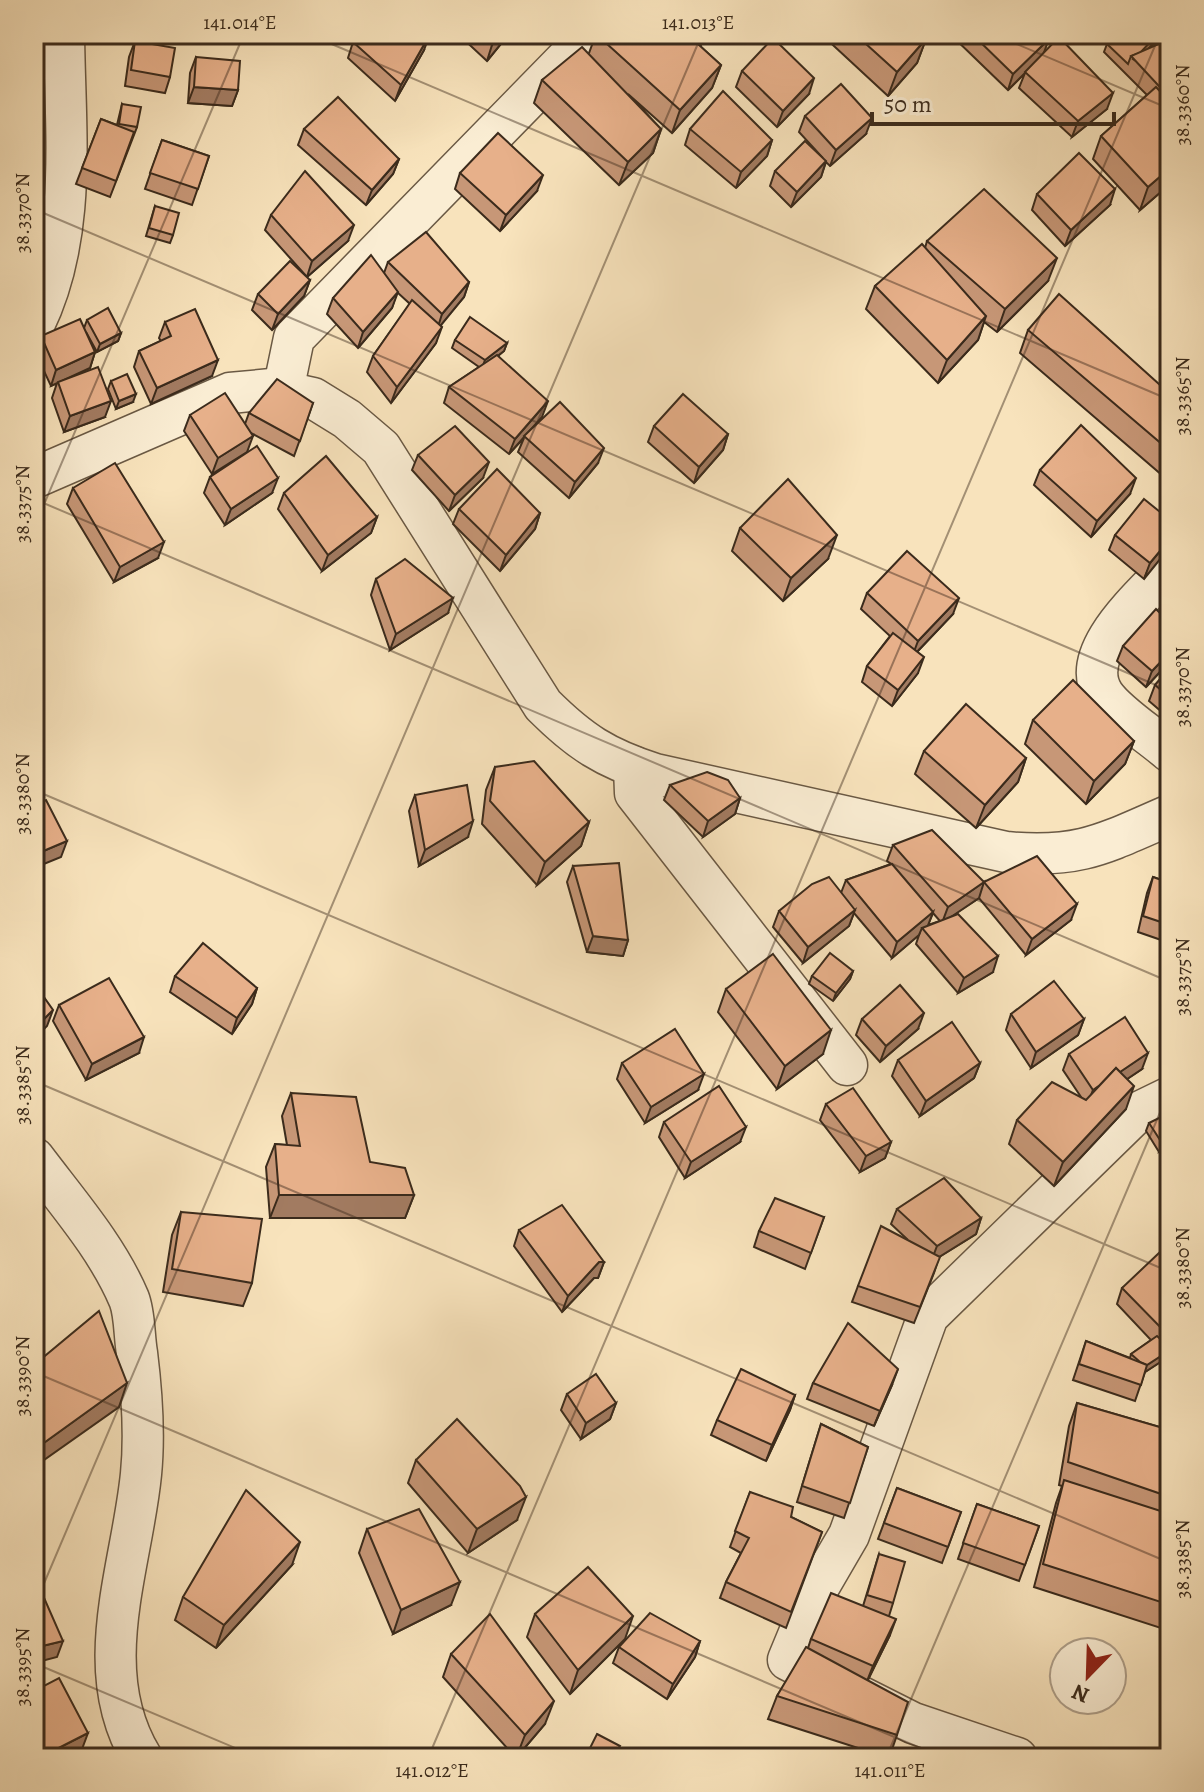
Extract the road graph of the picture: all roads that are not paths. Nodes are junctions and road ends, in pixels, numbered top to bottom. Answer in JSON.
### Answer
{"nodes":[{"id":1,"x":64,"y":34,"type":"edge"},
{"id":2,"x":591,"y":34,"type":"edge"},
{"id":3,"x":34,"y":325,"type":"edge"},
{"id":4,"x":283,"y":391,"type":"junction"},
{"id":5,"x":34,"y":478,"type":"edge"},
{"id":6,"x":1170,"y":567,"type":"edge"},
{"id":7,"x":1170,"y":752,"type":"edge"},
{"id":8,"x":634,"y":767,"type":"junction"},
{"id":9,"x":1170,"y":815,"type":"edge"},
{"id":10,"x":847,"y":1065,"type":"dead end"},
{"id":11,"x":1170,"y":1097,"type":"edge"},
{"id":12,"x":34,"y":1158,"type":"edge"},
{"id":13,"x":142,"y":1758,"type":"edge"},
{"id":14,"x":1017,"y":1758,"type":"edge"}],
"edges":[{"from":1,"to":3,"type":"street"},
{"from":2,"to":4,"type":"street"},
{"from":4,"to":5,"type":"street"},
{"from":4,"to":8,"type":"street"},
{"from":6,"to":7,"type":"street"},
{"from":8,"to":9,"type":"street"},
{"from":8,"to":10,"type":"street"},
{"from":11,"to":14,"type":"street"},
{"from":12,"to":13,"type":"street"}]}
